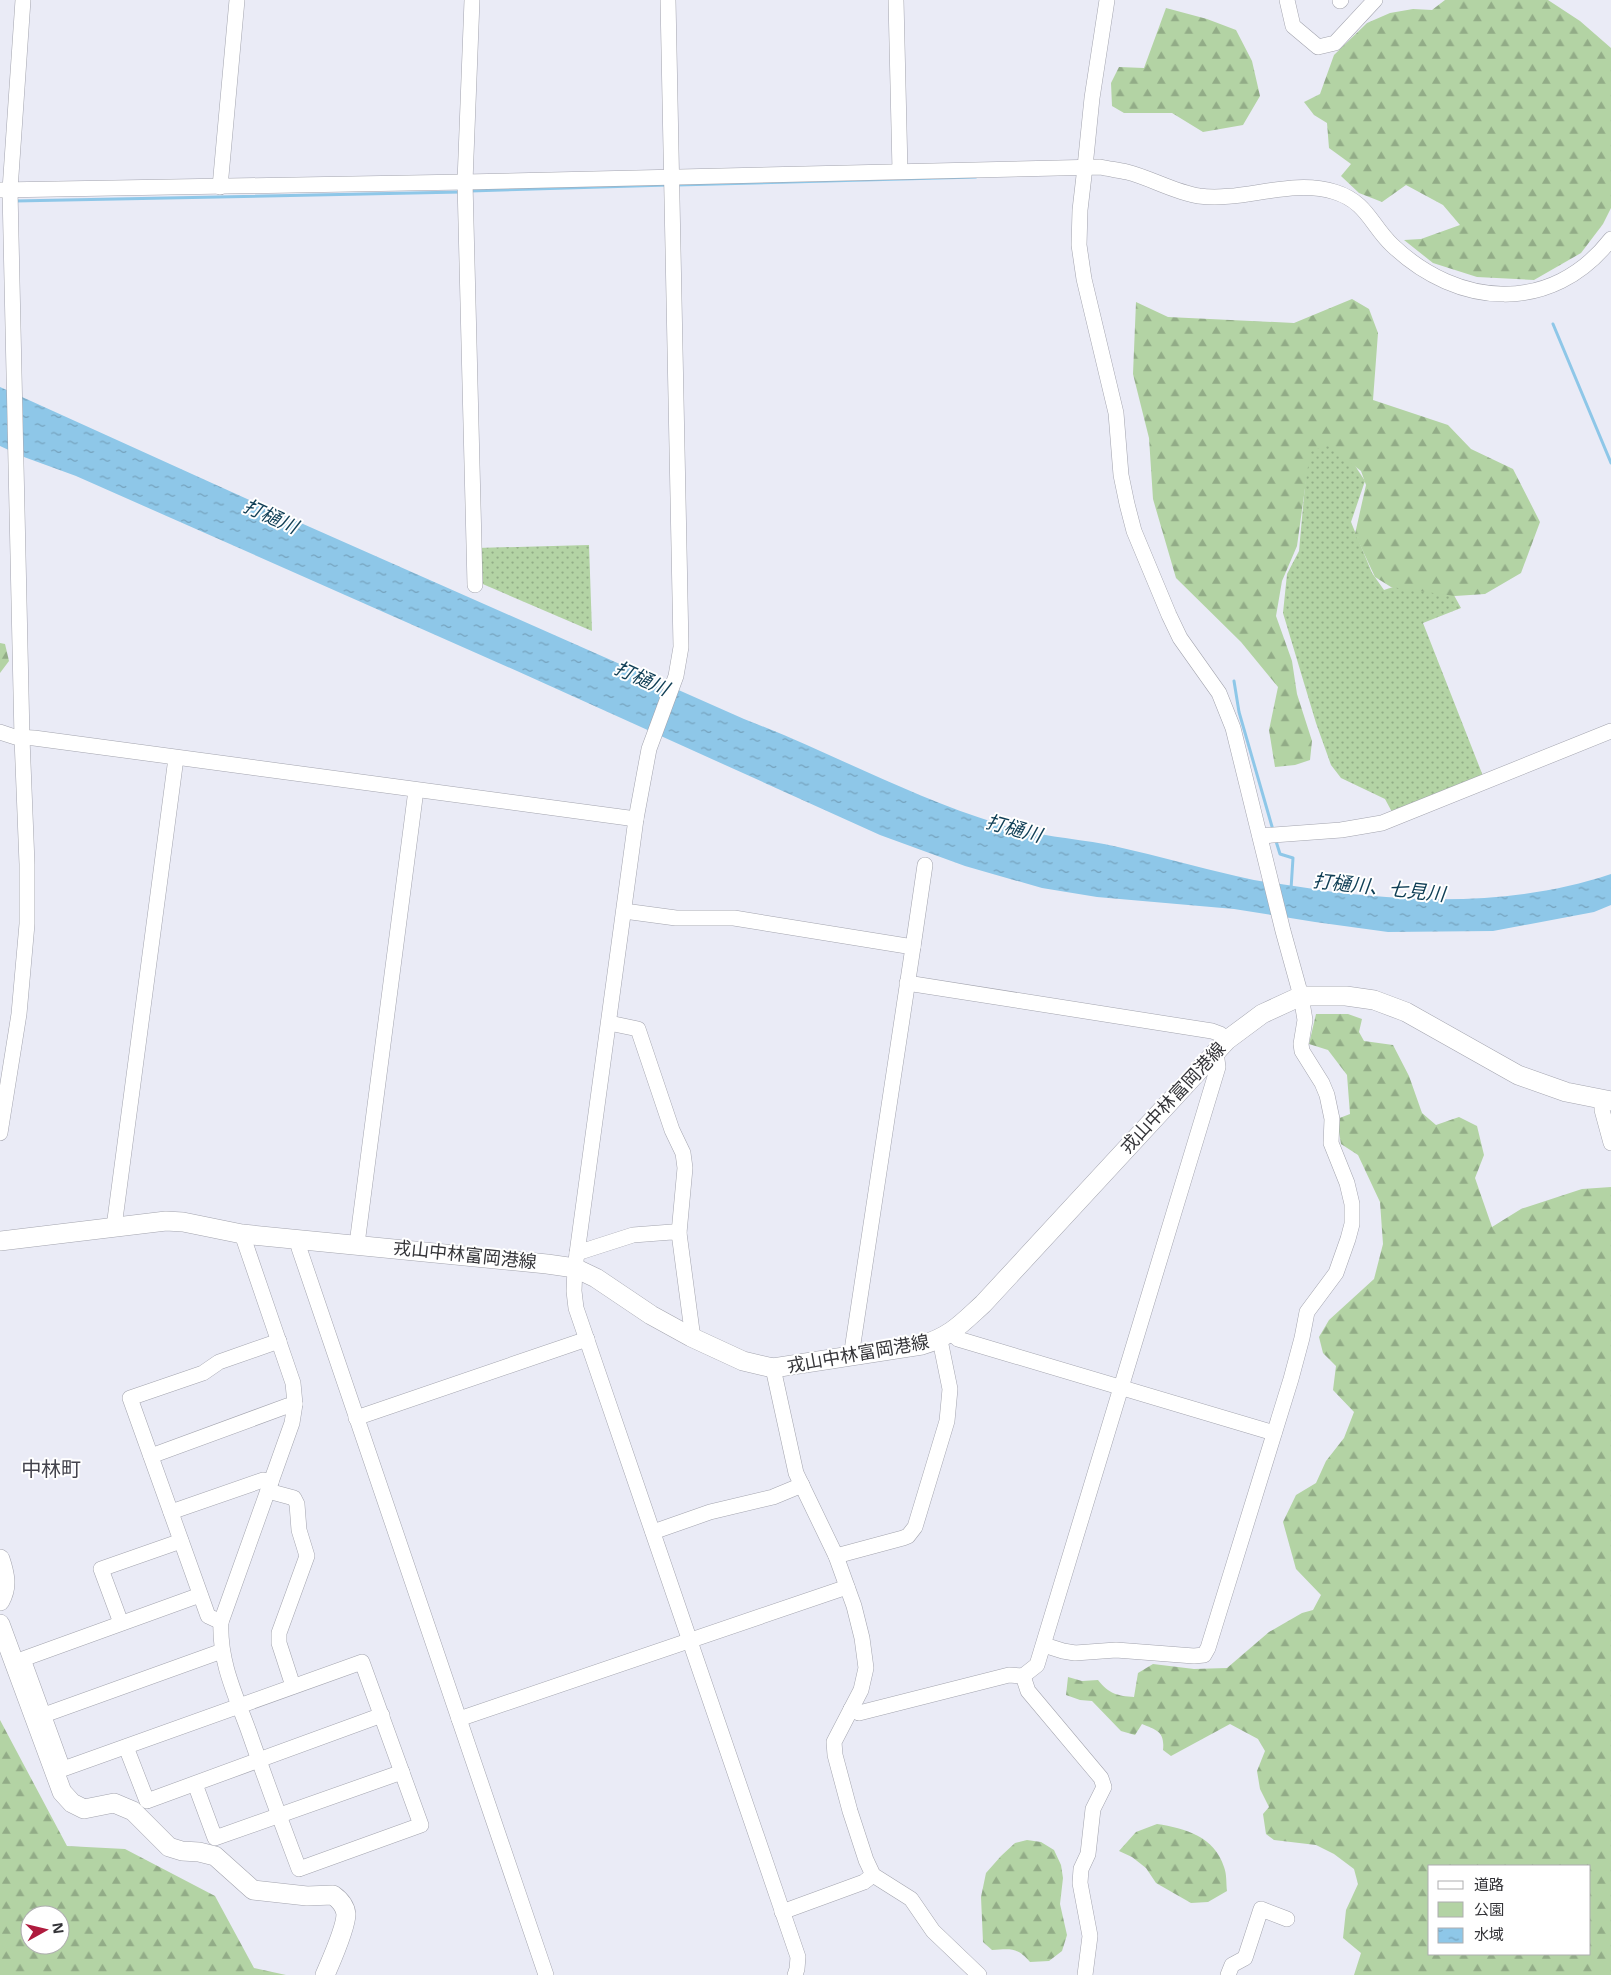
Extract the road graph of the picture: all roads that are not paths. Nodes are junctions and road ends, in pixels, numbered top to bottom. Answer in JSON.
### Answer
{"nodes":[{"id":1,"x":23,"y":0,"type":"edge"},
{"id":2,"x":236,"y":0,"type":"edge"},
{"id":3,"x":472,"y":0,"type":"edge"},
{"id":4,"x":668,"y":0,"type":"edge"},
{"id":5,"x":896,"y":0,"type":"edge"},
{"id":6,"x":1107,"y":0,"type":"edge"},
{"id":7,"x":1287,"y":0,"type":"edge"},
{"id":8,"x":1374,"y":0,"type":"edge"},
{"id":9,"x":1084,"y":167,"type":"junction"},
{"id":10,"x":900,"y":171,"type":"junction"},
{"id":11,"x":672,"y":177,"type":"junction"},
{"id":12,"x":465,"y":182,"type":"junction"},
{"id":13,"x":220,"y":186,"type":"junction"},
{"id":14,"x":5,"y":190,"type":"edge"},
{"id":15,"x":1611,"y":239,"type":"edge"},
{"id":16,"x":474,"y":585,"type":"dead end"},
{"id":17,"x":1611,"y":731,"type":"edge"},
{"id":18,"x":0,"y":732,"type":"edge"},
{"id":19,"x":22,"y":738,"type":"junction"},
{"id":20,"x":176,"y":758,"type":"junction"},
{"id":21,"x":416,"y":790,"type":"junction"},
{"id":22,"x":636,"y":819,"type":"junction"},
{"id":23,"x":1260,"y":836,"type":"junction"},
{"id":24,"x":925,"y":865,"type":"dead end"},
{"id":25,"x":624,"y":911,"type":"junction"},
{"id":26,"x":912,"y":946,"type":"junction"},
{"id":27,"x":907,"y":983,"type":"junction"},
{"id":28,"x":1301,"y":996,"type":"junction"},
{"id":29,"x":609,"y":1023,"type":"junction"},
{"id":30,"x":1221,"y":1046,"type":"junction"},
{"id":31,"x":1606,"y":1101,"type":"edge"},
{"id":32,"x":0,"y":1132,"type":"edge"},
{"id":33,"x":1611,"y":1143,"type":"edge"},
{"id":34,"x":114,"y":1227,"type":"junction"},
{"id":35,"x":679,"y":1233,"type":"junction"},
{"id":36,"x":242,"y":1234,"type":"junction"},
{"id":37,"x":298,"y":1239,"type":"junction"},
{"id":38,"x":0,"y":1241,"type":"edge"},
{"id":39,"x":357,"y":1244,"type":"junction"},
{"id":40,"x":576,"y":1260,"type":"junction"},
{"id":41,"x":946,"y":1336,"type":"junction"},
{"id":42,"x":691,"y":1337,"type":"junction"},
{"id":43,"x":586,"y":1339,"type":"junction"},
{"id":44,"x":279,"y":1341,"type":"junction"},
{"id":45,"x":851,"y":1357,"type":"junction"},
{"id":46,"x":773,"y":1368,"type":"junction"},
{"id":47,"x":1120,"y":1388,"type":"junction"},
{"id":48,"x":296,"y":1404,"type":"junction"},
{"id":49,"x":356,"y":1418,"type":"junction"},
{"id":50,"x":1274,"y":1433,"type":"junction"},
{"id":51,"x":151,"y":1456,"type":"junction"},
{"id":52,"x":802,"y":1485,"type":"junction"},
{"id":53,"x":270,"y":1486,"type":"junction"},
{"id":54,"x":171,"y":1512,"type":"junction"},
{"id":55,"x":653,"y":1532,"type":"junction"},
{"id":56,"x":181,"y":1541,"type":"junction"},
{"id":57,"x":836,"y":1556,"type":"junction"},
{"id":58,"x":0,"y":1560,"type":"edge"},
{"id":59,"x":847,"y":1587,"type":"junction"},
{"id":60,"x":200,"y":1595,"type":"junction"},
{"id":61,"x":0,"y":1601,"type":"edge"},
{"id":62,"x":221,"y":1622,"type":"junction"},
{"id":63,"x":121,"y":1623,"type":"junction"},
{"id":64,"x":0,"y":1624,"type":"edge"},
{"id":65,"x":689,"y":1641,"type":"junction"},
{"id":66,"x":1044,"y":1645,"type":"junction"},
{"id":67,"x":222,"y":1651,"type":"junction"},
{"id":68,"x":1023,"y":1676,"type":"junction"},
{"id":69,"x":293,"y":1686,"type":"junction"},
{"id":70,"x":240,"y":1707,"type":"junction"},
{"id":71,"x":851,"y":1709,"type":"junction"},
{"id":72,"x":44,"y":1715,"type":"junction"},
{"id":73,"x":382,"y":1715,"type":"junction"},
{"id":74,"x":458,"y":1719,"type":"junction"},
{"id":75,"x":126,"y":1747,"type":"junction"},
{"id":76,"x":259,"y":1760,"type":"junction"},
{"id":77,"x":402,"y":1772,"type":"junction"},
{"id":78,"x":195,"y":1784,"type":"junction"},
{"id":79,"x":278,"y":1815,"type":"junction"},
{"id":80,"x":873,"y":1875,"type":"junction"},
{"id":81,"x":782,"y":1912,"type":"junction"},
{"id":82,"x":1288,"y":1919,"type":"dead end"},
{"id":83,"x":325,"y":1975,"type":"edge"},
{"id":84,"x":546,"y":1975,"type":"edge"},
{"id":85,"x":795,"y":1975,"type":"edge"},
{"id":86,"x":979,"y":1975,"type":"edge"},
{"id":87,"x":1085,"y":1975,"type":"edge"},
{"id":88,"x":1228,"y":1975,"type":"edge"}],
"edges":[{"from":1,"to":14,"type":"street"},
{"from":2,"to":13,"type":"street"},
{"from":3,"to":12,"type":"street"},
{"from":4,"to":11,"type":"street"},
{"from":5,"to":10,"type":"street"},
{"from":6,"to":9,"type":"street"},
{"from":7,"to":8,"type":"street"},
{"from":9,"to":10,"type":"street"},
{"from":9,"to":15,"type":"street"},
{"from":9,"to":23,"type":"street"},
{"from":10,"to":11,"type":"street"},
{"from":11,"to":12,"type":"street"},
{"from":11,"to":22,"type":"street"},
{"from":12,"to":13,"type":"street"},
{"from":12,"to":16,"type":"street"},
{"from":13,"to":14,"type":"street"},
{"from":14,"to":19,"type":"street"},
{"from":17,"to":23,"type":"street"},
{"from":18,"to":19,"type":"street"},
{"from":19,"to":20,"type":"street"},
{"from":19,"to":32,"type":"street"},
{"from":20,"to":21,"type":"street"},
{"from":20,"to":34,"type":"street"},
{"from":21,"to":22,"type":"street"},
{"from":21,"to":39,"type":"street"},
{"from":22,"to":25,"type":"street"},
{"from":23,"to":28,"type":"street"},
{"from":24,"to":26,"type":"street"},
{"from":25,"to":26,"type":"street"},
{"from":25,"to":29,"type":"street"},
{"from":26,"to":27,"type":"street"},
{"from":27,"to":30,"type":"street"},
{"from":27,"to":45,"type":"street"},
{"from":28,"to":30,"type":"main road","name":"戎山中林富岡港線"},
{"from":28,"to":31,"type":"main road","name":"戎山中林富岡港線"},
{"from":28,"to":50,"type":"street"},
{"from":29,"to":35,"type":"street"},
{"from":29,"to":40,"type":"street"},
{"from":30,"to":41,"type":"main road","name":"戎山中林富岡港線"},
{"from":30,"to":47,"type":"street"},
{"from":31,"to":33,"type":"street"},
{"from":34,"to":36,"type":"main road","name":"戎山中林富岡港線"},
{"from":34,"to":38,"type":"main road","name":"戎山中林富岡港線"},
{"from":35,"to":40,"type":"street"},
{"from":35,"to":42,"type":"street"},
{"from":36,"to":37,"type":"main road","name":"戎山中林富岡港線"},
{"from":36,"to":44,"type":"street"},
{"from":37,"to":39,"type":"main road","name":"戎山中林富岡港線"},
{"from":37,"to":49,"type":"street"},
{"from":39,"to":40,"type":"main road","name":"戎山中林富岡港線"},
{"from":40,"to":42,"type":"main road","name":"戎山中林富岡港線"},
{"from":40,"to":43,"type":"street"},
{"from":41,"to":45,"type":"main road","name":"戎山中林富岡港線"},
{"from":41,"to":47,"type":"street"},
{"from":41,"to":57,"type":"street"},
{"from":42,"to":46,"type":"main road","name":"戎山中林富岡港線"},
{"from":43,"to":49,"type":"street"},
{"from":43,"to":55,"type":"street"},
{"from":44,"to":48,"type":"street"},
{"from":44,"to":51,"type":"street"},
{"from":45,"to":46,"type":"main road","name":"戎山中林富岡港線"},
{"from":46,"to":52,"type":"street"},
{"from":47,"to":50,"type":"street"},
{"from":47,"to":66,"type":"street"},
{"from":48,"to":51,"type":"street"},
{"from":48,"to":53,"type":"street"},
{"from":49,"to":74,"type":"street"},
{"from":50,"to":66,"type":"street"},
{"from":51,"to":54,"type":"street"},
{"from":52,"to":55,"type":"street"},
{"from":52,"to":57,"type":"street"},
{"from":53,"to":54,"type":"street"},
{"from":53,"to":62,"type":"street"},
{"from":53,"to":69,"type":"street"},
{"from":54,"to":56,"type":"street"},
{"from":55,"to":65,"type":"street"},
{"from":56,"to":60,"type":"street"},
{"from":56,"to":63,"type":"street"},
{"from":57,"to":59,"type":"street"},
{"from":58,"to":61,"type":"main road"},
{"from":59,"to":65,"type":"street"},
{"from":59,"to":71,"type":"street"},
{"from":60,"to":62,"type":"street"},
{"from":60,"to":63,"type":"street"},
{"from":62,"to":67,"type":"street"},
{"from":63,"to":72,"type":"street"},
{"from":64,"to":83,"type":"main road"},
{"from":65,"to":74,"type":"street"},
{"from":65,"to":81,"type":"street"},
{"from":66,"to":68,"type":"street"},
{"from":67,"to":70,"type":"street"},
{"from":67,"to":72,"type":"street"},
{"from":68,"to":71,"type":"street"},
{"from":68,"to":87,"type":"street"},
{"from":69,"to":70,"type":"street"},
{"from":69,"to":73,"type":"street"},
{"from":70,"to":75,"type":"street"},
{"from":70,"to":76,"type":"street"},
{"from":71,"to":80,"type":"street"},
{"from":72,"to":75,"type":"street"},
{"from":73,"to":76,"type":"street"},
{"from":73,"to":77,"type":"street"},
{"from":74,"to":84,"type":"street"},
{"from":75,"to":78,"type":"street"},
{"from":76,"to":78,"type":"street"},
{"from":76,"to":79,"type":"street"},
{"from":77,"to":79,"type":"street"},
{"from":77,"to":79,"type":"street"},
{"from":78,"to":79,"type":"street"},
{"from":80,"to":81,"type":"street"},
{"from":80,"to":86,"type":"street"},
{"from":81,"to":85,"type":"street"},
{"from":82,"to":88,"type":"street"}]}
